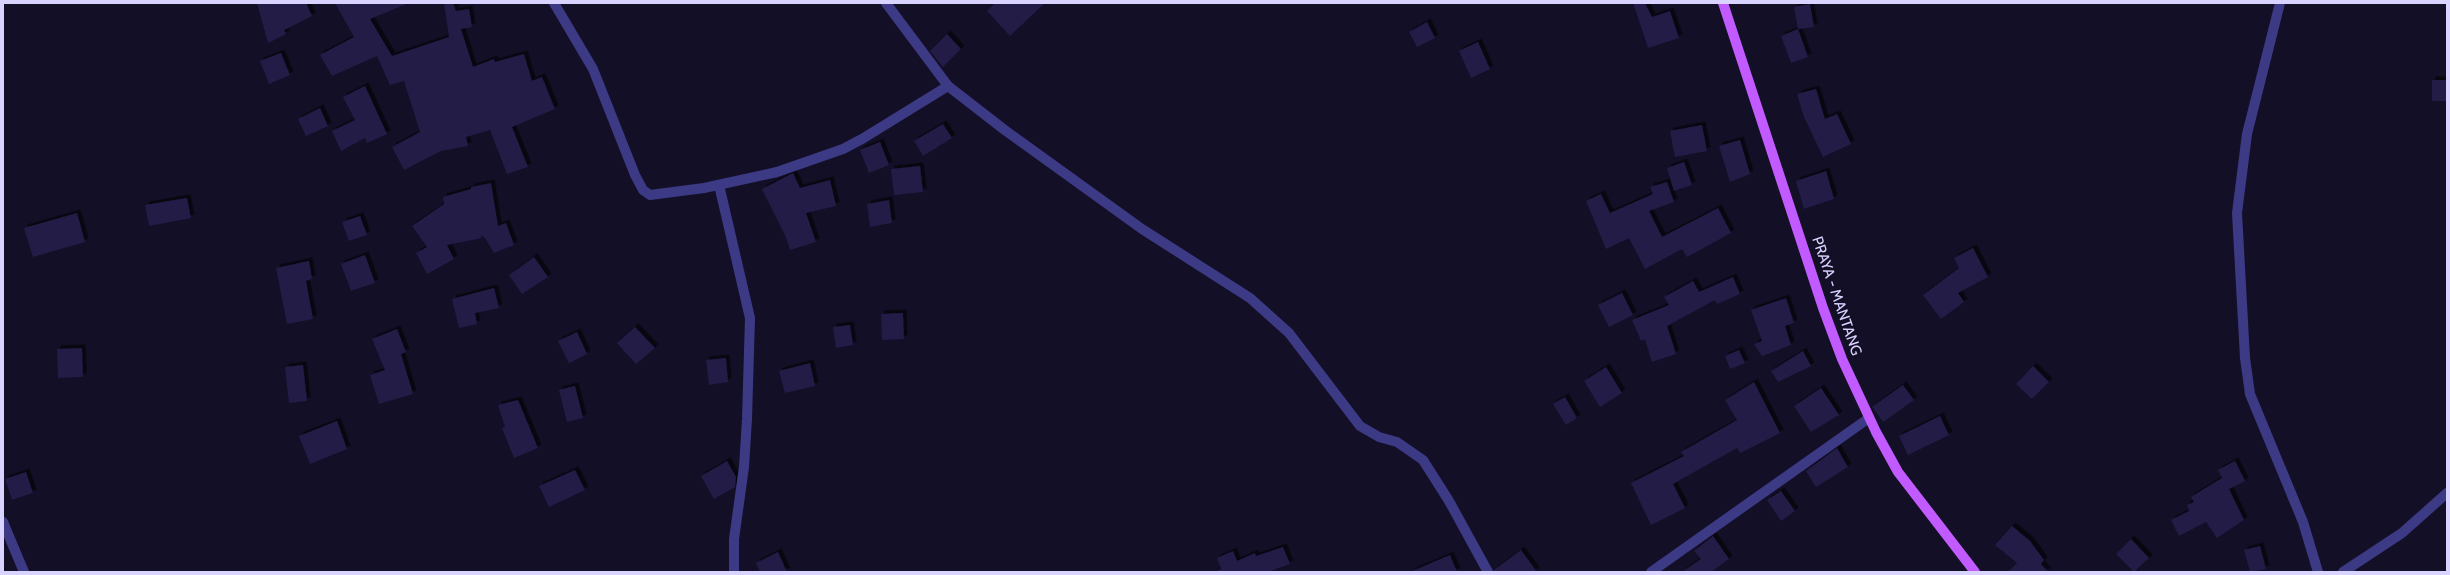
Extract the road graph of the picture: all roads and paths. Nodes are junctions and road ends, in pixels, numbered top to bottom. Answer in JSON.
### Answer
{"nodes":[{"id":1,"x":554,"y":3,"type":"edge"},
{"id":2,"x":886,"y":3,"type":"edge"},
{"id":3,"x":1723,"y":3,"type":"edge"},
{"id":4,"x":2280,"y":3,"type":"edge"},
{"id":5,"x":948,"y":86,"type":"junction"},
{"id":6,"x":719,"y":185,"type":"junction"},
{"id":7,"x":1869,"y":418,"type":"junction"},
{"id":8,"x":2447,"y":493,"type":"edge"},
{"id":9,"x":3,"y":522,"type":"edge"},
{"id":10,"x":24,"y":572,"type":"edge"},
{"id":11,"x":734,"y":572,"type":"edge"},
{"id":12,"x":1488,"y":572,"type":"edge"},
{"id":13,"x":1651,"y":572,"type":"edge"},
{"id":14,"x":1975,"y":572,"type":"edge"},
{"id":15,"x":2318,"y":572,"type":"edge"},
{"id":16,"x":2343,"y":572,"type":"edge"}],
"edges":[{"from":1,"to":6,"type":"street"},
{"from":2,"to":5,"type":"street"},
{"from":3,"to":7,"type":"main road","name":"PRAYA - MANTANG"},
{"from":4,"to":15,"type":"street"},
{"from":5,"to":6,"type":"street"},
{"from":5,"to":12,"type":"street"},
{"from":6,"to":11,"type":"street"},
{"from":7,"to":13,"type":"street"},
{"from":7,"to":14,"type":"main road","name":"PRAYA - MANTANG"},
{"from":8,"to":16,"type":"street"},
{"from":9,"to":10,"type":"street"}]}
